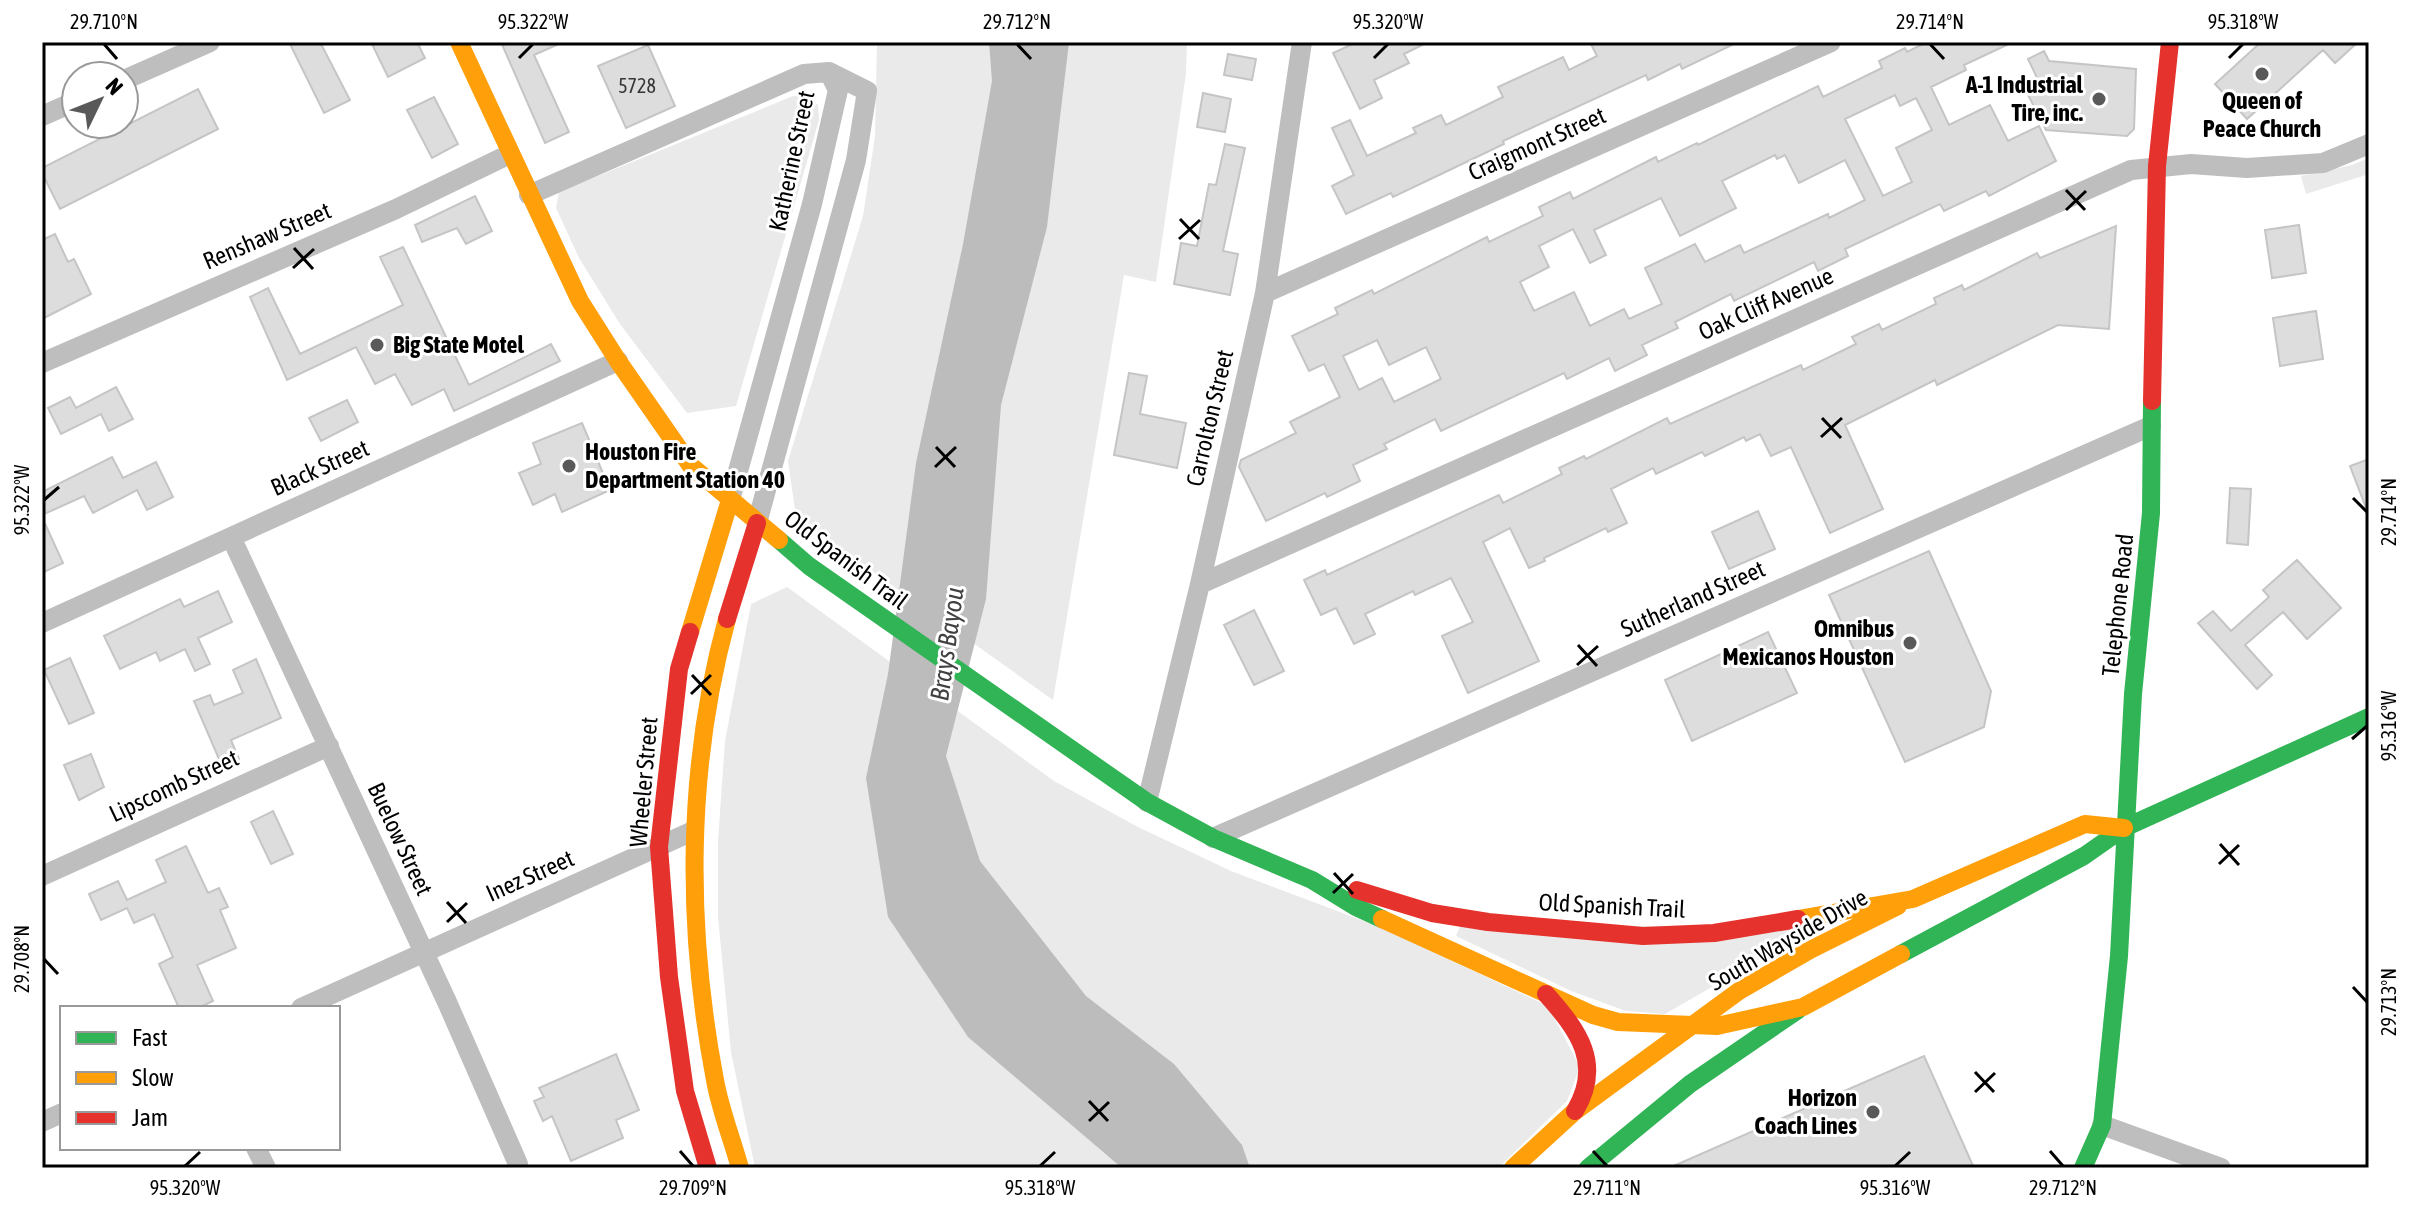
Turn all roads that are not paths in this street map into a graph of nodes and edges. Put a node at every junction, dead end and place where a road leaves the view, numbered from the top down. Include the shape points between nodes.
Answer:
1 (210, 42) edge
2 (459, 42) edge
3 (1302, 42) edge
4 (1831, 42) edge
5 (2170, 42) edge
6 (829, 72) junction
7 (140, 73) edge
8 (2369, 144) edge
9 (510, 154) junction
10 (2157, 166) junction
11 (529, 195) junction
12 (1265, 293) junction
13 (618, 361) junction
14 (42, 363) edge
15 (2151, 426) junction
16 (730, 500) junction
17 (757, 523) junction
18 (231, 537) junction
19 (1200, 584) junction
20 (42, 623) edge
21 (2369, 717) edge
22 (329, 746) junction
23 (1147, 802) junction
24 (2124, 828) junction
25 (693, 831) junction
26 (1213, 838) junction
27 (659, 847) junction
28 (42, 876) edge
29 (1312, 880) junction
30 (1913, 899) junction
31 (424, 953) junction
32 (1545, 994) junction
33 (305, 1006) edge
34 (1803, 1007) junction
35 (1693, 1025) junction
36 (715, 1082) junction
37 (685, 1091) junction
38 (1574, 1112) junction
39 (2102, 1125) junction
40 (257, 1150) edge
41 (518, 1164) dead end
42 (266, 1168) edge
43 (708, 1168) edge
44 (740, 1168) edge
45 (1513, 1168) edge
46 (1588, 1168) edge
47 (2083, 1168) edge
48 (2221, 1168) edge

1 - 7 street
2 - 9 main road, Old Spanish Trail
3 - 12 street, Carrolton Street
4 - 12 street, Craigmont Street
5 - 10 main road, Telephone Road
6 - 11 street via 804,74
6 - 16 street, Katherine Street via 838,90 812,204
6 - 17 street, Katherine Street via 867,91 852,175
8 - 10 street, Oak Cliff Avenue via 2323,163
9 - 11 main road, Old Spanish Trail
9 - 14 street, Renshaw Street
10 - 15 main road, Telephone Road
10 - 19 street, Oak Cliff Avenue via 2131,170
11 - 13 main road, Old Spanish Trail via 580,301
12 - 19 street, Carrolton Street
13 - 16 main road, Old Spanish Trail via 691,466
13 - 18 street, Black Street
15 - 24 main road, Telephone Road via 2151,513
15 - 26 street, Sutherland Street
16 - 17 main road, Old Spanish Trail
16 - 27 main road, Wheeler Street via 679,669
17 - 23 main road, Old Spanish Trail via 809,566
17 - 25 main road via 713,669
18 - 20 street, Black Street
18 - 22 street, Buelow Street
19 - 23 street, Carrolton Street
21 - 24 main road, South Wayside Drive
22 - 28 street, Lipscomb Street
22 - 31 street, Buelow Street
23 - 26 main road, Old Spanish Trail
24 - 30 main road, South Wayside Drive via 2085,824
24 - 34 main road, South Wayside Drive via 2084,856
24 - 39 main road, Telephone Road via 2119,956
25 - 27 street, Inez Street
25 - 36 main road via 697,961
26 - 29 main road, Old Spanish Trail
27 - 31 street, Inez Street
27 - 37 main road, Wheeler Street
29 - 30 main road, Old Spanish Trail via 1432,913 1643,936 1714,933
29 - 32 main road, Old Spanish Trail via 1356,907
30 - 35 main road, South Wayside Drive via 1810,950
31 - 33 street, Inez Street
31 - 41 street, Buelow Street
32 - 35 main road, Old Spanish Trail via 1618,1022
32 - 38 main road via 1583,1043 1589,1073
34 - 35 main road, Old Spanish Trail via 1717,1026
34 - 46 main road, South Wayside Drive via 1718,1062
35 - 38 main road, South Wayside Drive
36 - 37 main road
36 - 44 main road
37 - 43 main road, Wheeler Street
38 - 45 main road, South Wayside Drive
39 - 47 main road, Telephone Road
39 - 48 street
40 - 42 street

